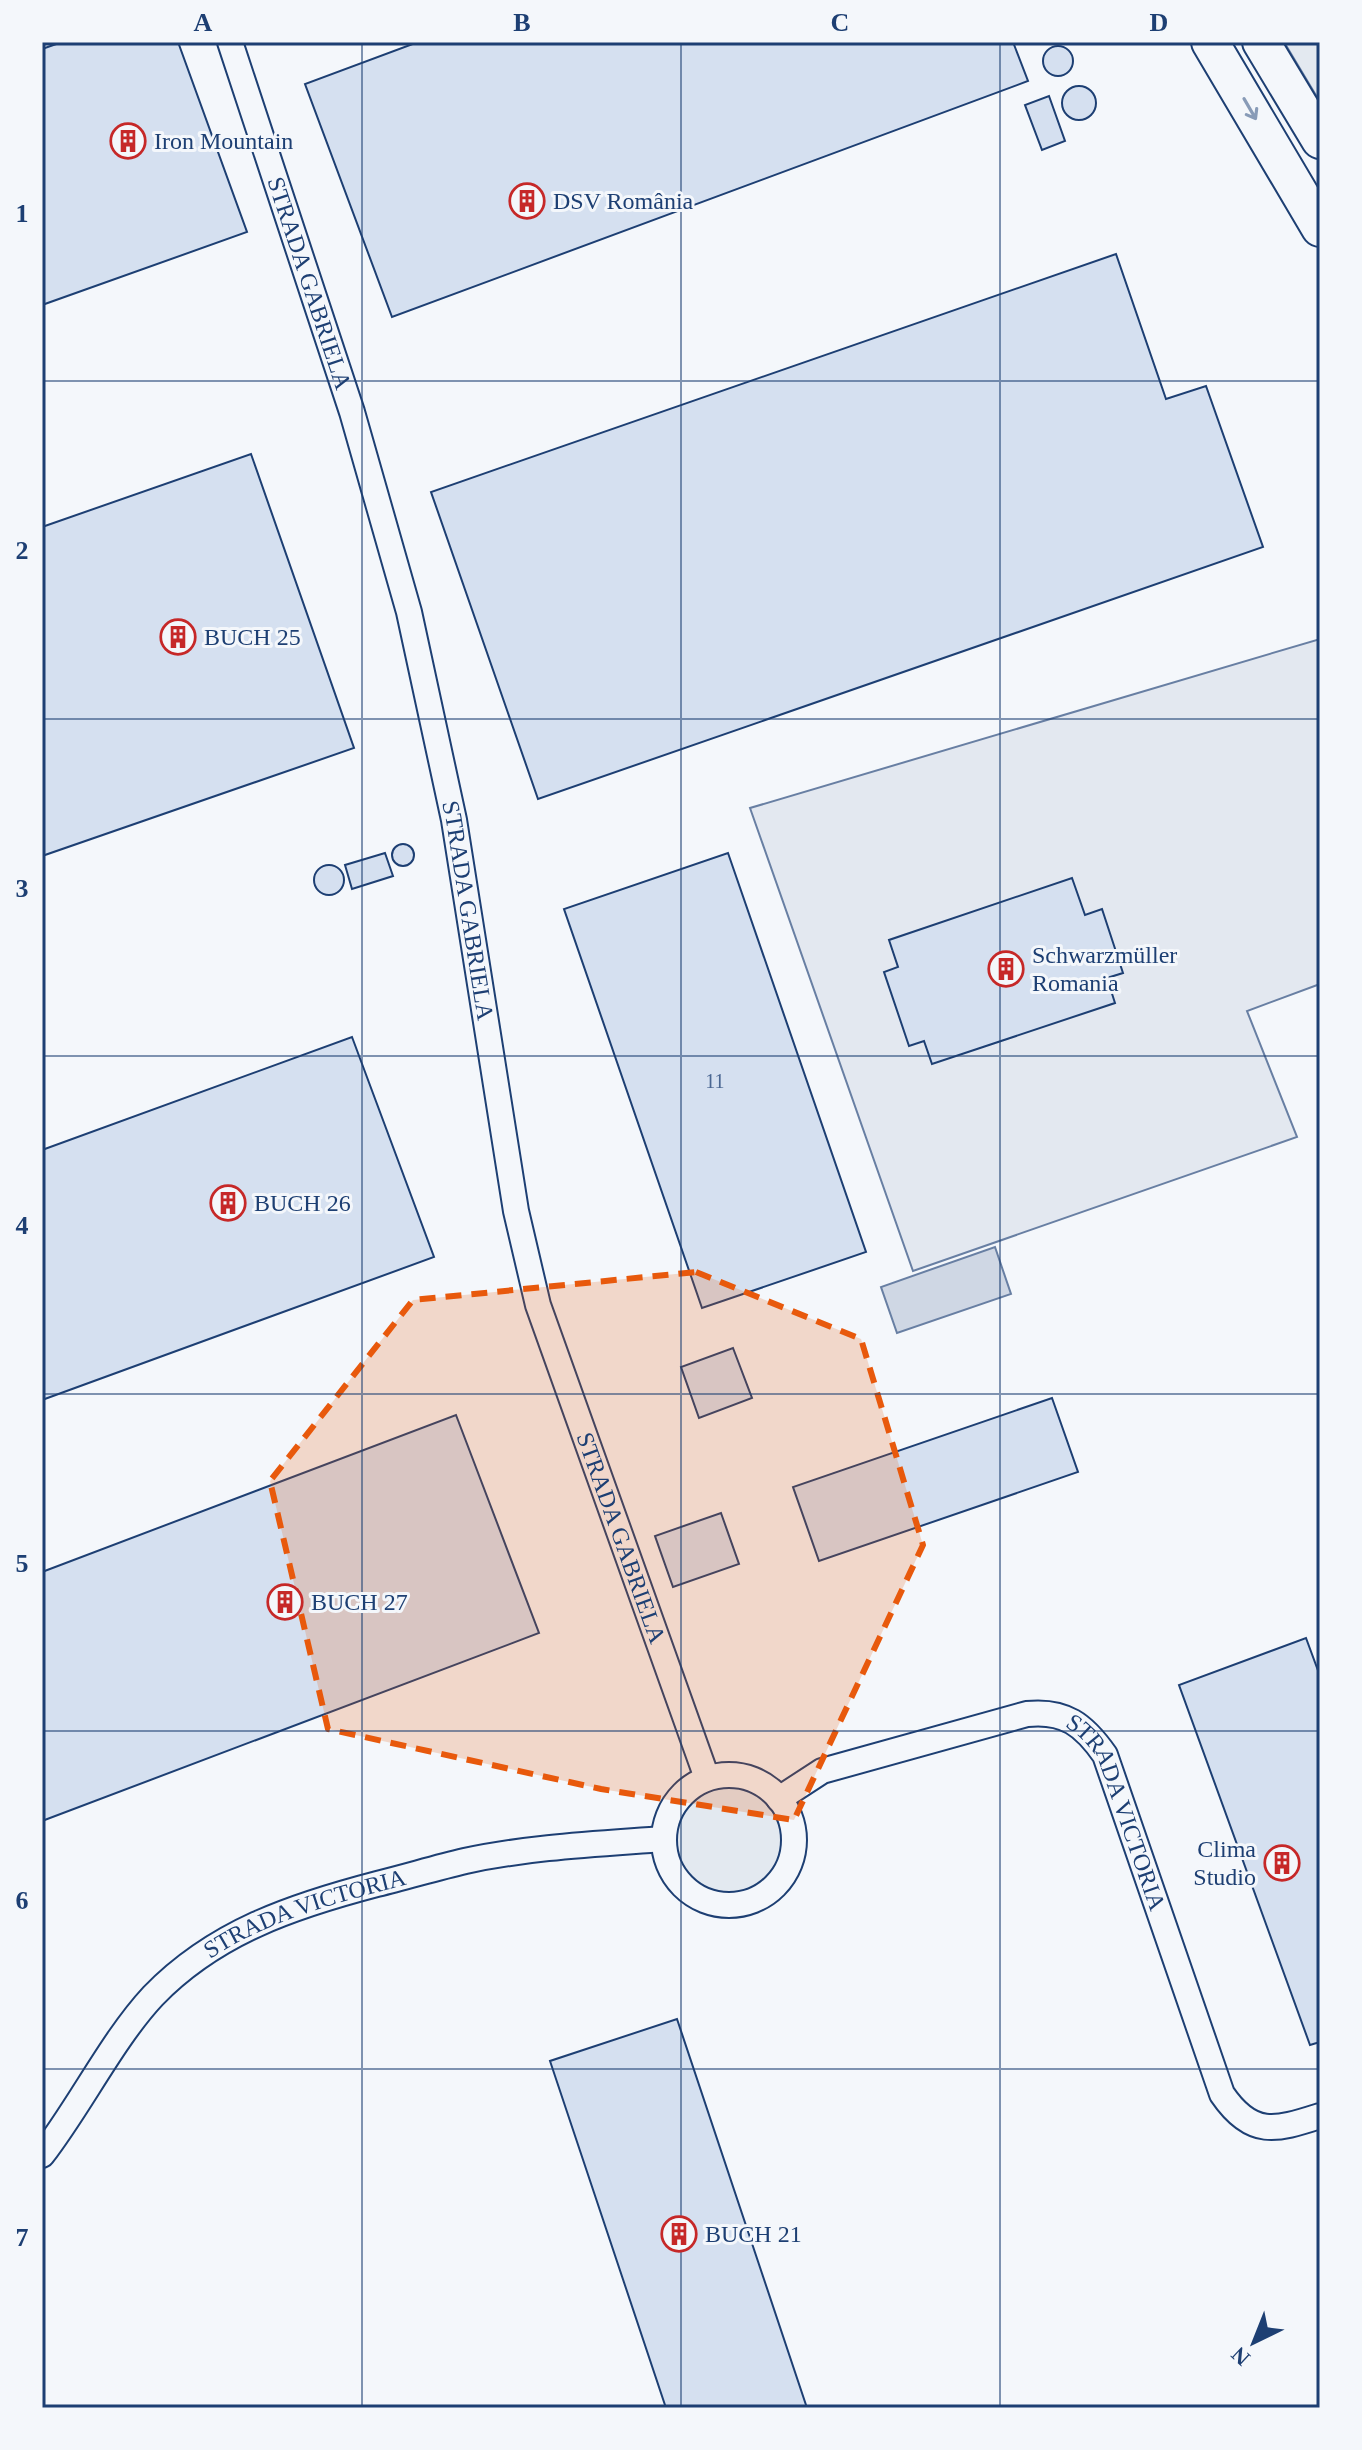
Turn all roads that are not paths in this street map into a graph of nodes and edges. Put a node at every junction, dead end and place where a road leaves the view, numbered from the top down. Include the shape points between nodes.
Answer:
1 (230, 42) edge
2 (1210, 42) edge
3 (1261, 42) edge
4 (1320, 140) edge
5 (1320, 228) edge
6 (707, 1778) junction
7 (779, 1799) junction
8 (663, 1839) junction
9 (1320, 2116) edge
10 (42, 2155) edge

1 - 6 street, STRADA GABRIELA via 352,412 409,612 454,820 516,1211 538,1305
2 -> 5 highway
3 - 4 highway
6 - 7 street via 753,1780
6 - 8 street via 676,1802
7 - 8 street via 788,1813 794,1847 781,1879 750,1902 719,1904 690,1893 666,1859
7 - 9 street, STRADA VICTORIA via 822,1771 1027,1714 1043,1713 1083,1728 1105,1755 1222,2094 1255,2126 1283,2128
8 - 10 street, STRADA VICTORIA via 465,1861 254,1924 213,1946 151,1999

